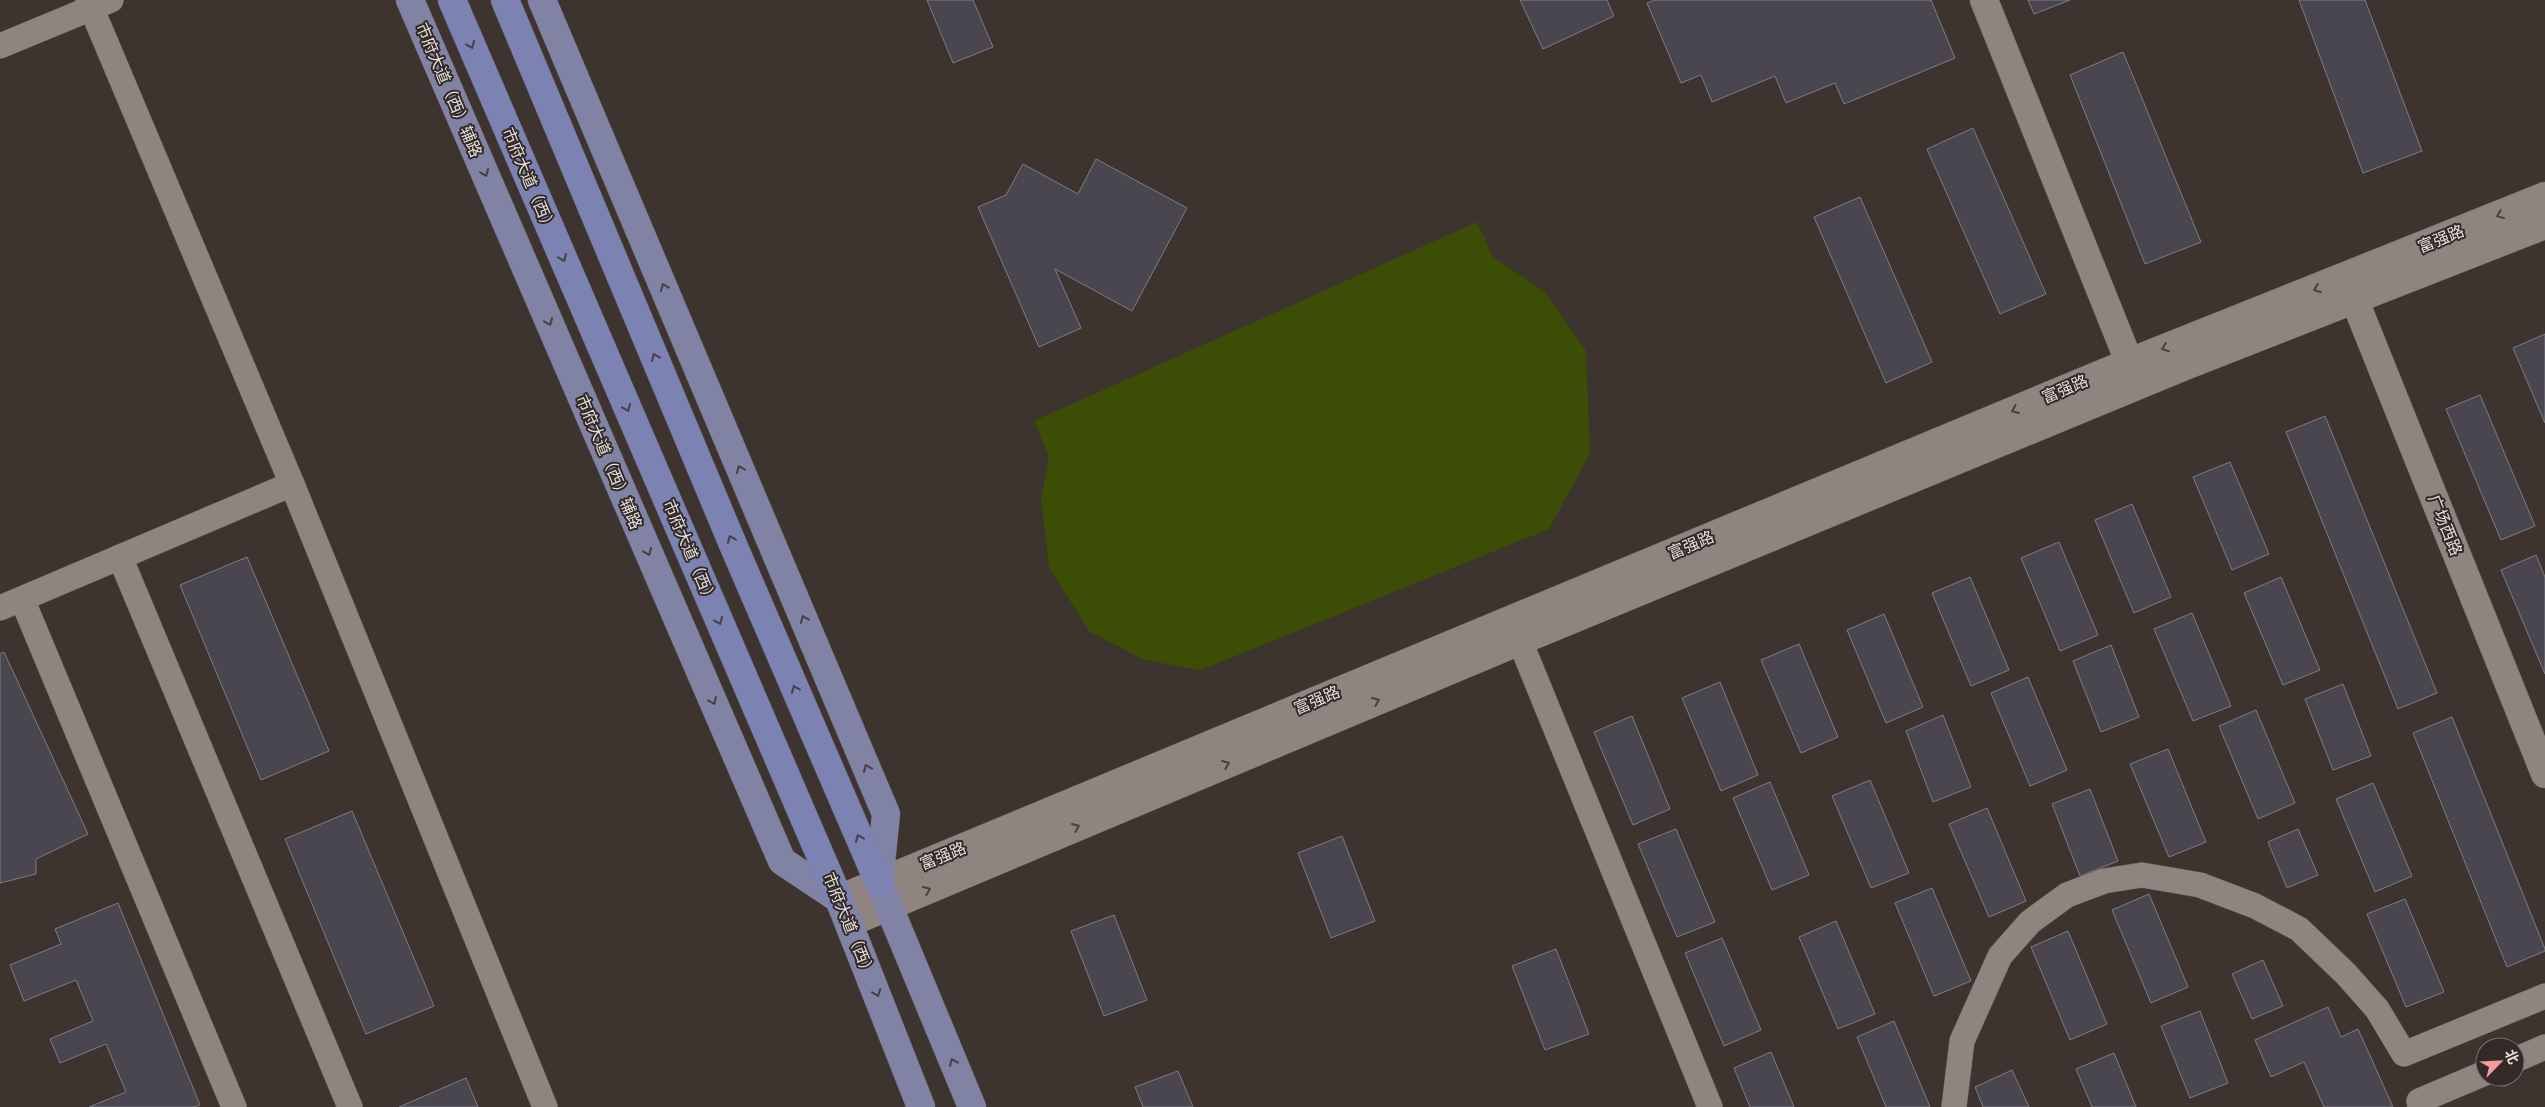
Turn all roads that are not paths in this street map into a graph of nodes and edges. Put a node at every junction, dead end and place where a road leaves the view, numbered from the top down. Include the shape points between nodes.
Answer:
1 (410, 0) edge
2 (452, 0) edge
3 (505, 0) edge
4 (542, 0) edge
5 (1984, 0) edge
6 (97, 3) edge
7 (0, 46) edge
8 (2545, 196) edge
9 (2545, 225) edge
10 (2350, 288) junction
11 (2134, 374) junction
12 (292, 484) junction
13 (120, 557) junction
14 (11, 604) edge
15 (1520, 640) junction
16 (2538, 739) edge
17 (2545, 774) edge
18 (884, 894) junction
19 (844, 911) junction
20 (2545, 996) edge
21 (2545, 1047) edge
22 (2525, 1056) edge
23 (2475, 1077) edge
24 (234, 1107) edge
25 (350, 1107) edge
26 (545, 1107) edge
27 (921, 1107) edge
28 (972, 1107) edge
29 (1710, 1107) edge
30 (1954, 1107) edge
31 (2420, 1107) edge

1 -> 19 main road, 市府大道（西）辅路 via 782,861
2 -> 19 highway, 市府大道（西）
18 -> 3 highway via 730,538
18 -> 4 main road via 886,814
5 - 11 main road
6 - 7 street
6 - 12 street
8 -> 10 main road, 富强路
9 - 10 main road, 富强路
10 - 11 main road, 富强路
10 - 16 main road, 广场西路
11 - 15 main road, 富强路
11 -> 18 main road, 富强路
12 - 13 street
12 - 26 street
13 - 14 street
13 - 25 street
14 - 24 street
18 -> 15 main road, 富强路
15 - 29 street
16 - 17 main road, 广场西路
18 - 19 main road, 富强路
28 -> 18 main road
19 -> 27 main road, 市府大道（西）
20 - 30 street via 2404,1054 2377,1009 2299,929 2255,906 2200,884 2142,875 2104,881 2067,895 2030,922 2000,956 1962,1042
21 - 22 street
23 - 31 street via 2419,1101

